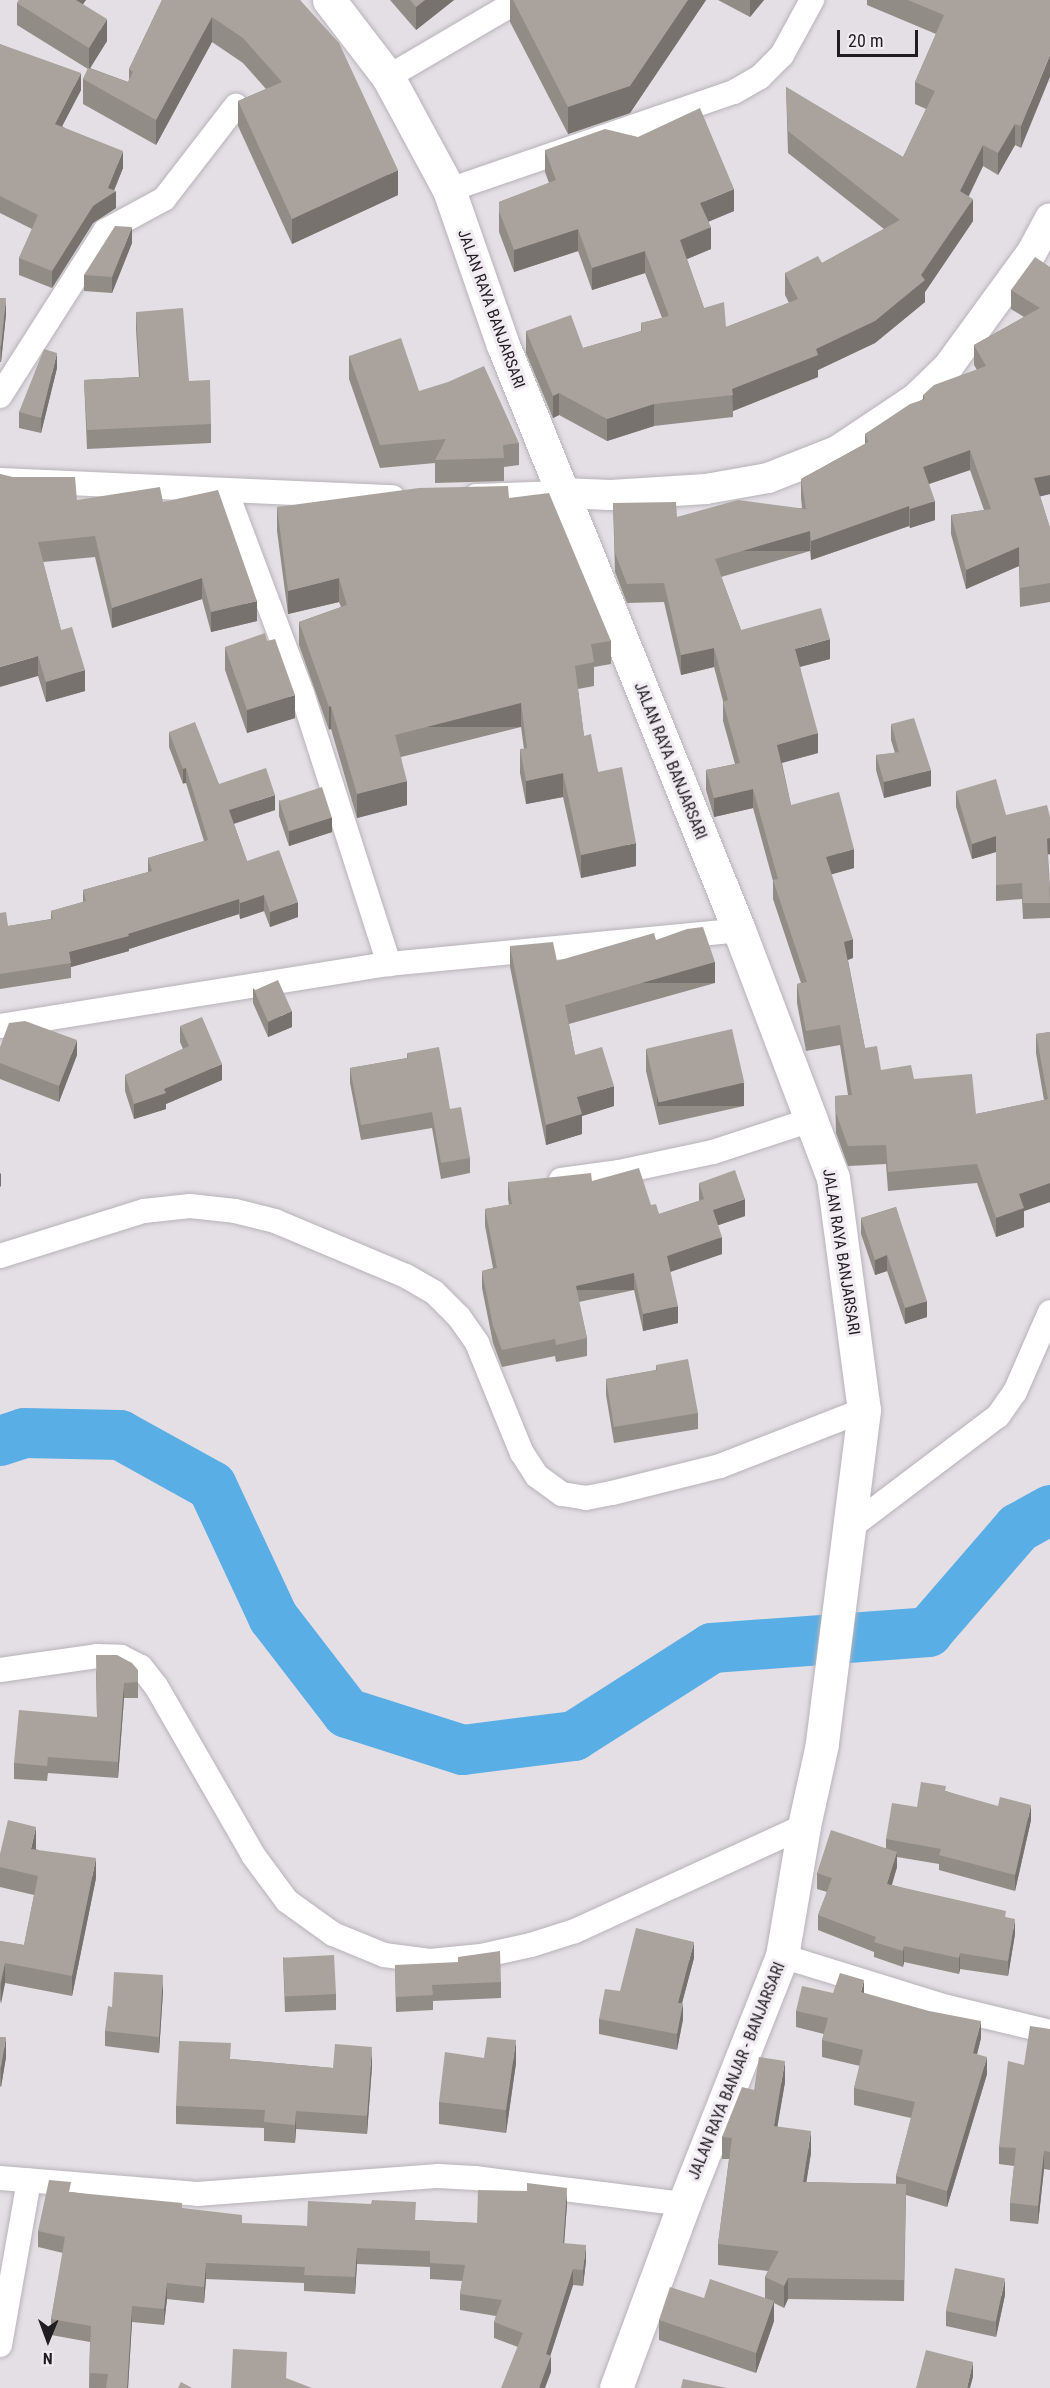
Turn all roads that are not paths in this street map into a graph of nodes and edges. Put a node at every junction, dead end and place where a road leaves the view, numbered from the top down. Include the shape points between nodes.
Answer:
1 (329, 0) edge
2 (519, 0) edge
3 (812, 0) edge
4 (388, 76) junction
5 (236, 106) dead end
6 (449, 190) junction
7 (1050, 218) edge
8 (0, 396) edge
9 (0, 480) edge
10 (226, 491) junction
11 (561, 493) junction
12 (449, 496) edge
13 (415, 497) edge
14 (739, 930) junction
15 (389, 964) junction
16 (0, 1026) edge
17 (811, 1120) junction
18 (542, 1182) edge
19 (0, 1256) edge
20 (1050, 1312) edge
21 (864, 1410) junction
22 (851, 1527) junction
23 (0, 1670) edge
24 (822, 1744) joint
25 (804, 1826) junction
26 (782, 1956) junction
27 (1050, 2032) edge
28 (0, 2178) edge
29 (29, 2181) junction
30 (684, 2204) junction
31 (0, 2345) edge
32 (616, 2388) edge

1 - 4 highway, JALAN RAYA BANJARSARI
2 - 4 street
3 - 6 street via 782,54 760,77 734,92
4 - 6 highway, JALAN RAYA BANJARSARI
5 - 8 street via 164,199 105,231
6 - 11 highway, JALAN RAYA BANJARSARI via 503,345
7 - 11 street via 1032,252 948,367 915,399 837,451 768,478 706,489 611,495
9 - 10 street
10 - 13 street
10 - 15 street via 302,693
11 - 12 street
11 - 14 highway, JALAN RAYA BANJARSARI
14 - 15 street
14 - 17 highway, JALAN RAYA BANJARSARI
15 - 16 street
17 - 18 street via 713,1152 619,1172
17 - 21 highway, JALAN RAYA BANJARSARI via 833,1178
19 - 21 street via 144,1211 190,1206 274,1221 406,1276 434,1292 459,1317 477,1343 522,1453 537,1476 562,1494 586,1498 720,1466
20 - 22 street via 1015,1392 998,1416
21 - 22 highway, JALAN RAYA BANJARSARI
22 - 24 highway, JALAN RAYA BANJARSARI
23 - 25 street via 97,1656 122,1657 141,1667 156,1686 253,1855 286,1901 333,1935 384,1955 430,1960 481,1956 531,1945 575,1931
24 - 25 highway, JALAN RAYA BANJAR - BANJARSARI
25 - 26 highway, JALAN RAYA BANJAR - BANJARSARI
26 - 27 street via 947,2007
26 - 30 highway, JALAN RAYA BANJAR - BANJARSARI
28 - 29 street
29 - 30 street via 197,2194 438,2176
29 - 31 street
30 - 32 highway, JALAN RAYA BANJAR - BANJARSARI

